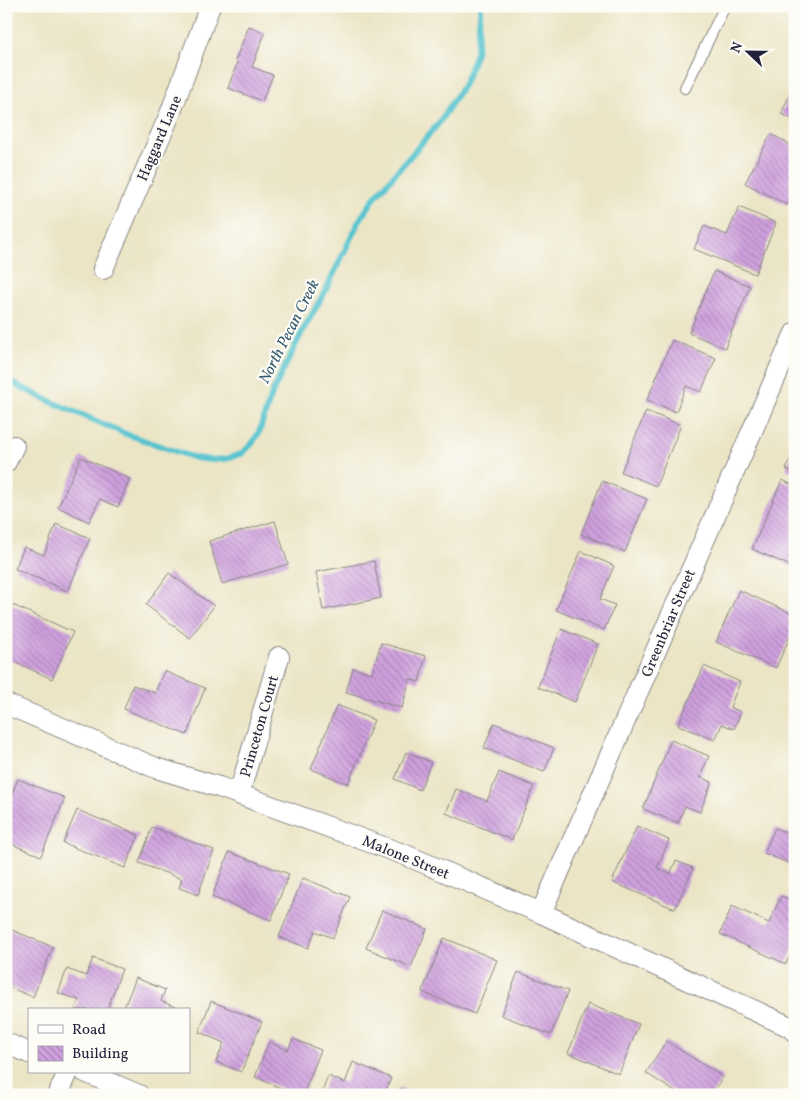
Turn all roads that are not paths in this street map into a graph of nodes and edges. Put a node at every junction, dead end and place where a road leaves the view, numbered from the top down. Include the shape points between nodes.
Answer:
1 (210, 6) edge
2 (725, 6) edge
3 (685, 88) dead end
4 (103, 268) dead end
5 (795, 333) edge
6 (279, 657) dead end
7 (6, 704) edge
8 (239, 794) junction
9 (540, 913) junction
10 (793, 1028) edge
11 (6, 1043) edge
12 (28, 1052) edge
13 (67, 1074) edge
14 (90, 1074) edge
15 (58, 1095) edge
16 (140, 1095) edge

1 - 4 street, Haggard Lane via 170,114
2 - 3 lane
5 - 9 street, Greenbriar Street
6 - 8 street, Princeton Court
7 - 8 street, Malone Street via 156,768
8 - 9 street, Malone Street via 408,856
9 - 10 street, Malone Street
11 - 12 street
13 - 15 street
14 - 16 street

